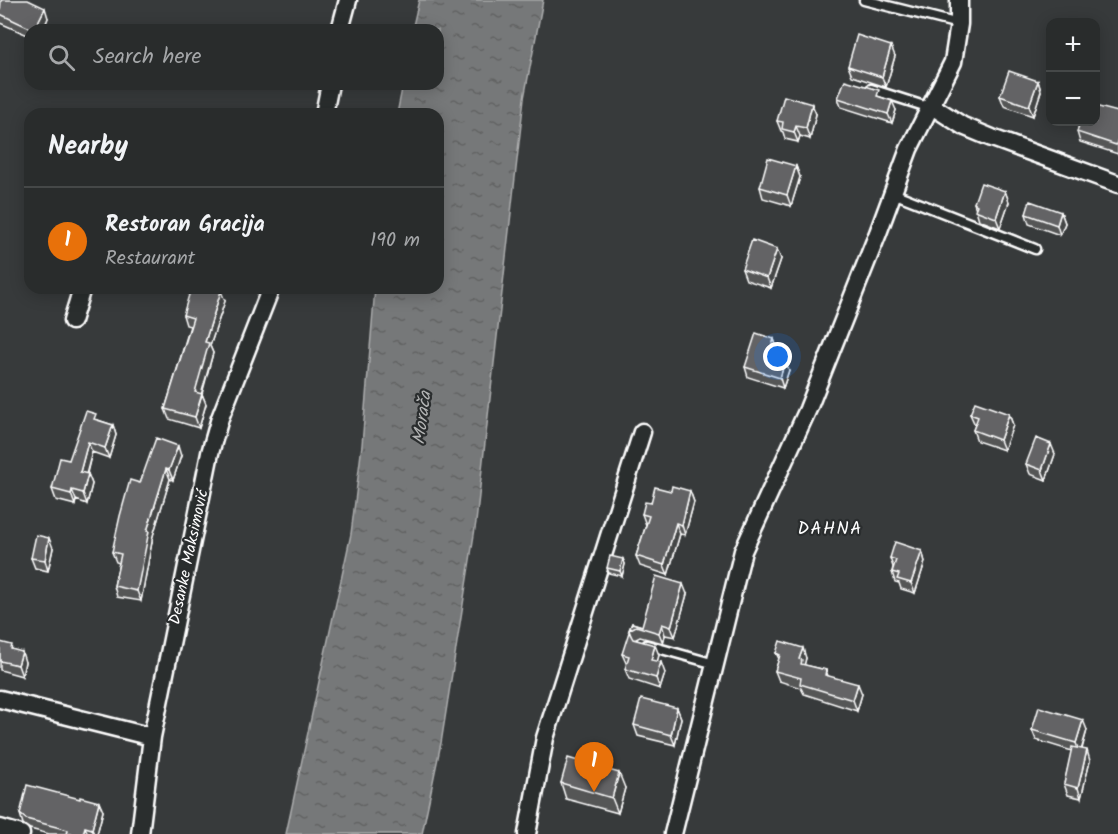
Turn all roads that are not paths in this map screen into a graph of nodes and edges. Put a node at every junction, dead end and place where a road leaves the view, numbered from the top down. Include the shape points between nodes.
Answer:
1 (348, 0) edge
2 (864, 0) edge
3 (959, 0) edge
4 (342, 24) edge
5 (959, 24) junction
6 (867, 88) edge
7 (328, 90) edge
8 (932, 106) junction
9 (323, 108) edge
10 (1118, 184) edge
11 (893, 193) junction
12 (1035, 249) dead end
13 (80, 294) edge
14 (269, 294) edge
15 (72, 321) dead end
16 (642, 432) dead end
17 (639, 643) edge
18 (716, 664) junction
19 (0, 699) edge
20 (152, 737) junction
21 (0, 828) edge
22 (21, 834) edge
23 (140, 834) edge
24 (527, 834) edge
25 (673, 834) edge

1 - 4 street
2 - 5 lane
3 - 5 street
5 - 8 street via 952,62
6 - 8 lane
7 - 9 street
8 - 10 street via 963,126
8 - 11 street via 909,148
11 - 12 lane
11 - 18 street via 808,409 743,551
13 - 15 street
14 - 20 street, Desanke Maksimović via 210,453
16 - 24 street via 545,738
17 - 18 lane
18 - 25 street
19 - 20 street
20 - 23 street, Desanke Maksimović
21 - 22 street

